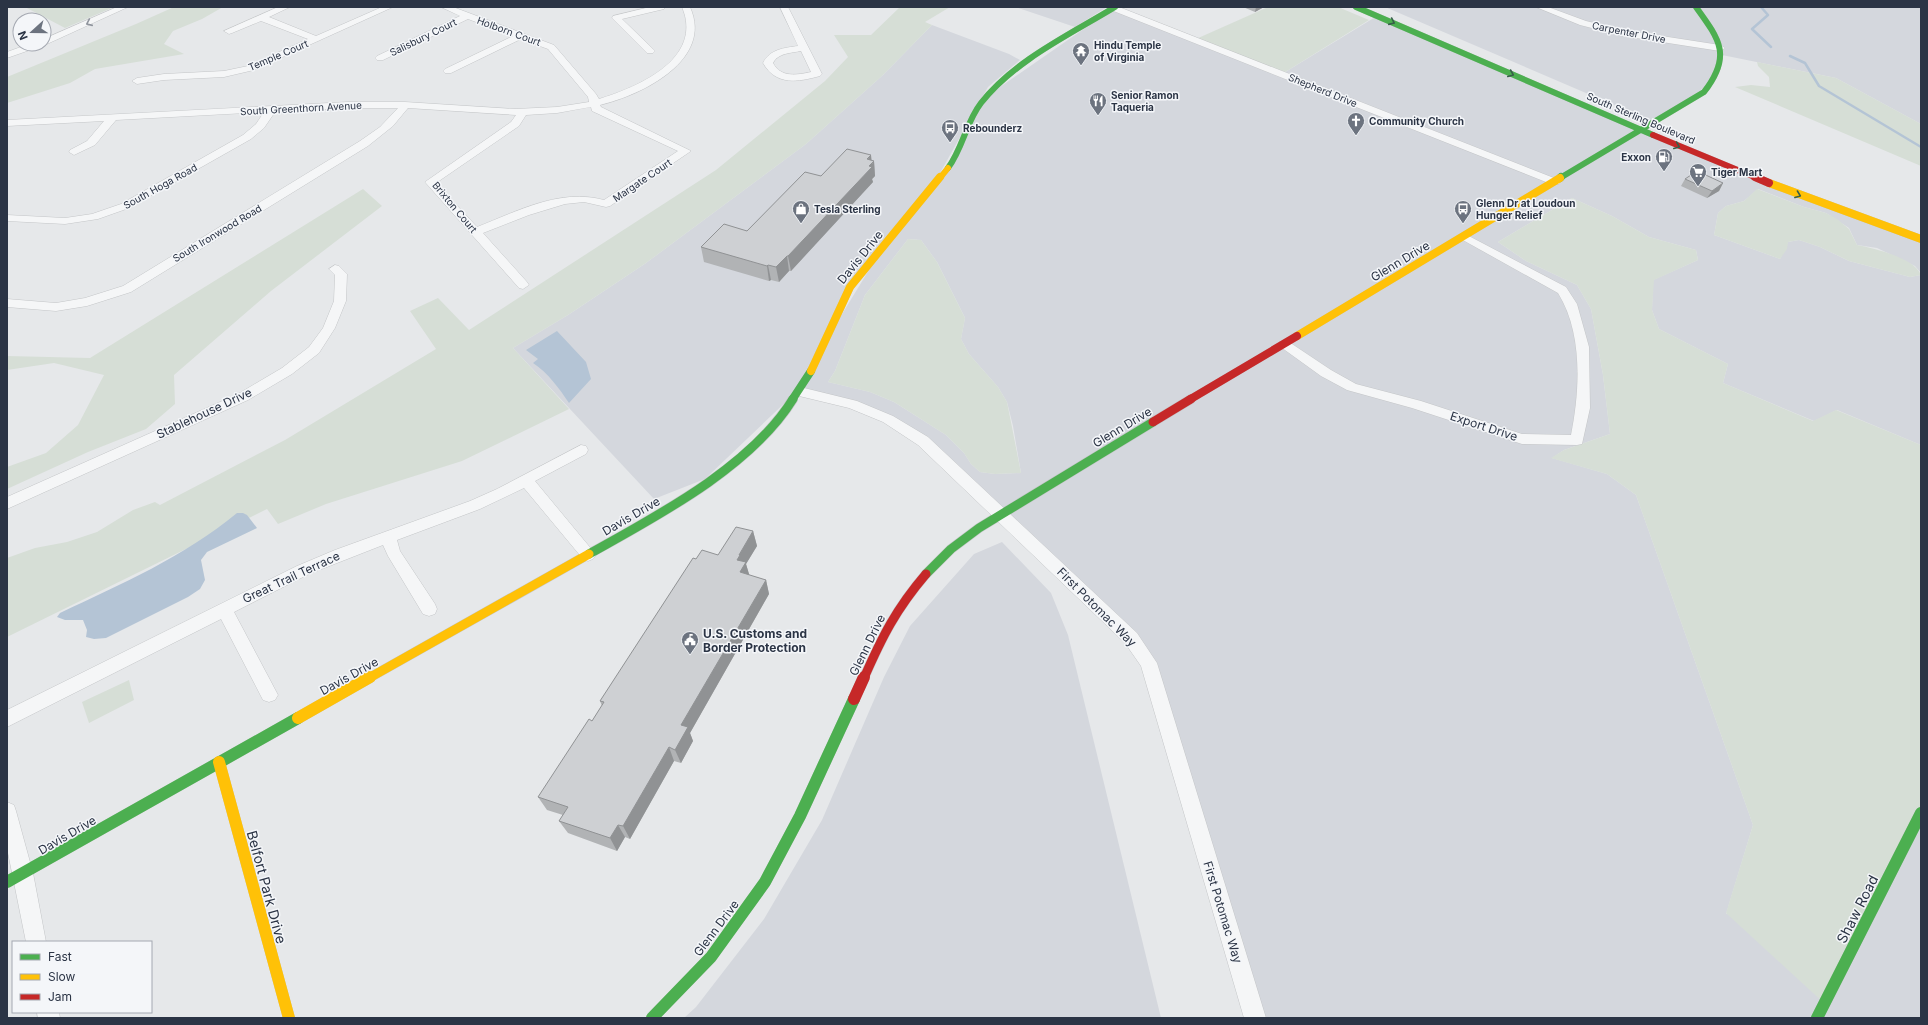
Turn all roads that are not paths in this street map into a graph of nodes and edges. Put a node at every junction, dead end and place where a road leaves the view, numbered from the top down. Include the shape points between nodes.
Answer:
1 (124, 7) edge
2 (286, 7) edge
3 (386, 7) edge
4 (445, 7) edge
5 (661, 7) edge
6 (686, 7) edge
7 (784, 7) edge
8 (1114, 7) edge
9 (1356, 7) edge
10 (1540, 7) edge
11 (1696, 7) edge
12 (466, 16) junction
13 (262, 18) junction
14 (229, 31) dead end
15 (521, 35) junction
16 (52, 38) edge
17 (316, 39) junction
18 (804, 48) junction
19 (1720, 48) junction
20 (650, 51) dead end
21 (380, 58) dead end
22 (448, 71) dead end
23 (136, 81) dead end
24 (594, 103) junction
25 (405, 105) junction
26 (270, 110) junction
27 (524, 111) junction
28 (113, 117) junction
29 (1642, 117) dead end
30 (7, 123) edge
31 (1659, 124) junction
32 (1641, 131) junction
33 (74, 152) dead end
34 (1555, 182) junction
35 (7, 218) edge
36 (475, 232) junction
37 (1465, 237) junction
38 (1921, 239) edge
39 (335, 269) dead end
40 (523, 285) dead end
41 (7, 303) edge
42 (1284, 344) junction
43 (800, 392) junction
44 (581, 450) dead end
45 (526, 480) junction
46 (7, 504) edge
47 (1001, 513) junction
48 (388, 536) junction
49 (588, 555) junction
50 (224, 609) junction
51 (429, 609) dead end
52 (269, 695) dead end
53 (7, 719) edge
54 (219, 762) junction
55 (7, 811) edge
56 (1921, 813) edge
57 (15, 878) edge
58 (36, 941) edge
59 (289, 1018) edge
60 (652, 1018) edge
61 (1255, 1018) edge
62 (1817, 1018) edge

1 -> 16 street
2 - 13 street
3 - 17 street, Temple Court
4 - 12 street, Holborn Court
5 - 20 street via 616,18
6 - 24 street, South Greenthorn Avenue via 691,17 692,32 689,42 674,63 639,87
7 - 18 street
8 - 34 street, Shepherd Drive
8 - 43 main road, Davis Drive via 1021,66 1006,77 980,104 951,164 850,287 842,300 818,359
9 -> 32 main road, South Sterling Boulevard
10 - 19 street, Carpenter Drive via 1583,23 1623,33
11 - 19 main road, Glenn Drive via 1714,32
12 - 15 street, Holborn Court
12 - 21 street, Salisbury Court
13 - 14 street
13 - 17 street
15 - 22 street
15 - 24 street, Holborn Court via 551,47 592,96
17 - 23 street, Temple Court via 251,68 235,72
18 - 18 street via 783,51 771,57 768,63 772,71 788,77 817,74
19 - 31 main road, Glenn Drive via 1722,64 1711,86
24 - 27 street, South Greenthorn Avenue via 564,109
24 - 36 street, Margate Court via 596,109 686,151 606,204 574,198 554,202
25 - 26 street, South Greenthorn Avenue via 348,105
25 - 27 street, South Greenthorn Avenue
25 - 41 street, South Ironwood Road via 383,131 126,289 87,302 56,307
26 - 28 street, South Greenthorn Avenue
26 - 35 street, South Hoga Road via 260,126 247,137 125,206 94,217 64,221
27 - 36 street, Brixton Court via 515,124 430,182
28 - 30 street, South Greenthorn Avenue
28 - 33 street via 91,143
29 - 31 main road, South Sterling Boulevard
31 - 32 main road, Glenn Drive
32 - 34 main road, Glenn Drive
32 -> 38 main road, South Sterling Boulevard via 1779,188
34 - 37 main road, Glenn Drive
36 - 40 street, Brixton Court
37 - 42 main road, Glenn Drive
37 - 42 street, Export Drive via 1562,290 1571,304 1583,347 1583,408 1577,440 1522,438 1416,404 1352,387 1326,373
39 - 46 street, Stablehouse Drive via 341,274 340,301 329,328 314,350 287,371 243,397
42 - 47 main road, Glenn Drive
43 - 47 street, First Potomac Way via 852,404 888,419 923,441
43 - 49 main road, Davis Drive via 790,408 763,438 731,466 675,506
44 - 45 street, Great Trail Terrace
45 - 48 street, Great Trail Terrace via 475,505
45 - 49 street
47 - 60 main road, Glenn Drive via 966,537 935,563 907,596 886,629 800,816 765,882 711,957
47 - 61 street, First Potomac Way via 1131,638 1149,663
48 - 50 street, Great Trail Terrace via 303,570
48 - 51 street via 393,552
49 - 54 main road, Davis Drive
50 - 52 street
50 - 53 street, Great Trail Terrace
54 - 57 main road, Davis Drive
54 - 59 main road, Belfort Park Drive
55 - 57 street
56 - 62 main road, Shaw Road
57 - 58 street

